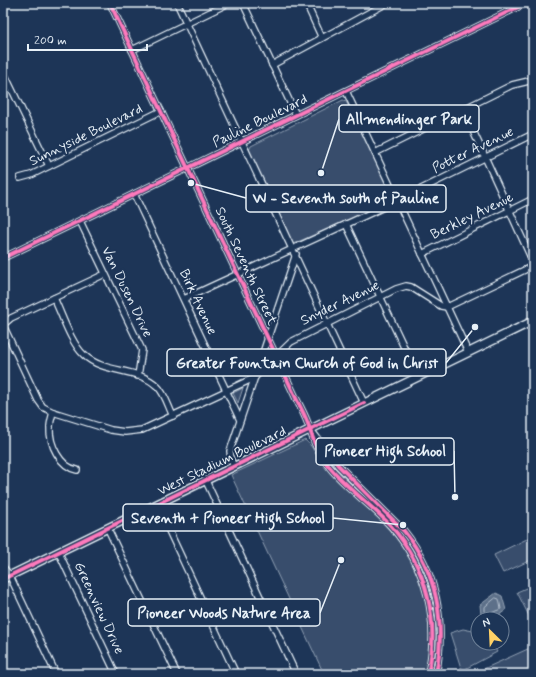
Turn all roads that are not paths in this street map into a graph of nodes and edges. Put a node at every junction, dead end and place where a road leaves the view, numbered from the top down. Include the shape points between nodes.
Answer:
1 (110, 3) edge
2 (177, 3) edge
3 (229, 3) edge
4 (243, 3) edge
5 (306, 3) edge
6 (386, 3) edge
7 (526, 3) edge
8 (187, 23) junction
9 (322, 38) junction
10 (132, 50) junction
11 (272, 65) junction
12 (3, 71) edge
13 (533, 80) edge
14 (346, 91) junction
15 (463, 109) junction
16 (161, 111) junction
17 (296, 115) junction
18 (533, 134) edge
19 (242, 142) junction
20 (375, 153) junction
21 (485, 158) junction
22 (49, 166) junction
23 (188, 168) junction
24 (20, 178) dead end
25 (134, 194) junction
26 (533, 199) edge
27 (397, 200) junction
28 (509, 211) junction
29 (80, 221) junction
30 (346, 224) junction
31 (293, 248) junction
32 (296, 254) junction
33 (422, 254) junction
34 (3, 258) edge
35 (533, 262) edge
36 (533, 266) edge
37 (105, 274) junction
38 (237, 274) junction
39 (380, 297) junction
40 (54, 298) junction
41 (184, 299) junction
42 (448, 307) junction
43 (533, 320) edge
44 (327, 322) junction
45 (3, 325) edge
46 (267, 337) junction
47 (468, 352) junction
48 (276, 355) junction
49 (138, 376) junction
50 (418, 377) junction
51 (254, 378) junction
52 (226, 391) junction
53 (364, 403) junction
54 (53, 412) junction
55 (173, 416) junction
56 (240, 420) junction
57 (310, 429) junction
58 (234, 467) junction
59 (77, 470) dead end
60 (206, 481) junction
61 (157, 505) junction
62 (108, 529) junction
63 (59, 553) junction
64 (3, 566) edge
65 (7, 578) edge
66 (56, 674) edge
67 (116, 674) edge
68 (177, 674) edge
69 (236, 674) edge
70 (296, 674) edge
71 (428, 674) edge
72 (436, 674) edge

1 - 10 street, South Seventh Street
2 - 8 street
3 - 8 street
4 - 11 street
5 - 9 street
6 - 9 street
7 - 14 street, Pauline Boulevard
8 - 10 street
8 - 19 street
9 - 11 street
10 - 16 street, South Seventh Street
11 - 17 street
12 - 22 street
13 - 15 street via 512,85
14 - 17 street, Pauline Boulevard
14 - 20 street
15 - 20 street
15 - 21 street
16 - 22 street, Sunnyside Boulevard
16 - 23 street, South Seventh Street
17 - 19 street, Pauline Boulevard
18 - 21 street, Potter Avenue
19 - 23 street, Pauline Boulevard
19 - 31 street
20 - 27 street
21 - 27 street, Potter Avenue
21 - 28 street
22 - 24 street, Sunnyside Boulevard
23 - 25 street, Pauline Boulevard
23 - 38 street, South Seventh Street
25 - 29 street, Pauline Boulevard
25 - 41 street, Birk Avenue
26 - 28 street, Berkley Avenue
27 - 30 street, Potter Avenue
27 - 33 street
28 - 33 street, Berkley Avenue
28 - 35 street
29 - 34 street, Pauline Boulevard
29 - 37 street, Van Dusen Drive
30 - 31 street, Potter Avenue
30 - 39 street
31 - 32 street
31 - 38 street, Potter Avenue
32 - 44 street
32 - 46 street
33 - 42 street
36 - 42 street
37 - 40 street
37 - 49 street, Van Dusen Drive via 142,350
38 - 41 street, Potter Avenue
38 - 46 street, South Seventh Street
39 - 42 street, Snyder Avenue via 406,286
39 - 44 street, Snyder Avenue
39 - 50 street
40 - 45 street via 11,318
40 - 49 street via 76,346 84,356 102,366
41 - 52 street, Birk Avenue
42 - 47 street
43 - 47 main road, West Stadium Boulevard
44 - 48 street, Snyder Avenue via 291,342
44 - 53 street
45 - 54 street via 38,400
46 - 48 street, South Seventh Street
46 - 51 street
47 - 50 main road, West Stadium Boulevard
48 - 51 street, Snyder Avenue
48 - 57 street, South Seventh Street
49 - 55 street via 157,386
50 - 53 main road, West Stadium Boulevard
51 - 52 street, Snyder Avenue
51 - 56 street
52 - 55 street, Snyder Avenue
52 - 56 street, Birk Avenue
53 - 57 main road, West Stadium Boulevard
54 - 55 street, Snyder Avenue via 125,432 142,430
54 - 59 street via 50,427 55,451 68,466
56 - 58 street via 230,451
57 - 58 main road, West Stadium Boulevard
57 - 71 street, South Seventh Street via 313,442 324,460 390,526 419,569 432,614 432,647
57 - 72 street, South Seventh Street via 338,465 404,531 424,564 435,590 440,613 440,645
58 - 60 main road, West Stadium Boulevard
60 - 61 main road, West Stadium Boulevard
60 - 70 street
61 - 62 main road, West Stadium Boulevard
61 - 69 street
62 - 63 main road, West Stadium Boulevard
62 - 68 street
63 - 65 main road, West Stadium Boulevard
63 - 67 street, Greenview Drive
64 - 65 street
65 - 66 street

